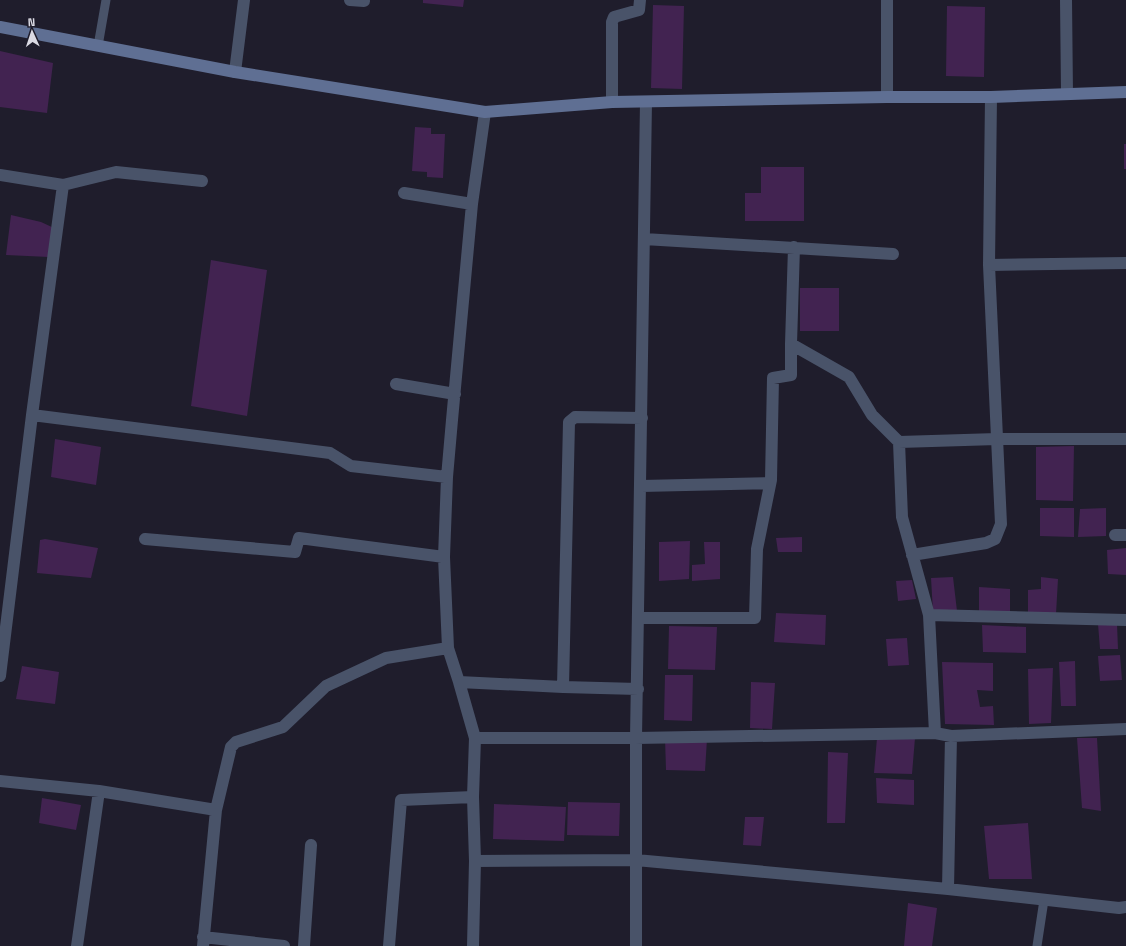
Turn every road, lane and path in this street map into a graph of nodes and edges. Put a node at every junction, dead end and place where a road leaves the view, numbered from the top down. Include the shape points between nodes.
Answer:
1 (106, 0) edge
2 (244, 0) edge
3 (350, 0) edge
4 (640, 0) edge
5 (888, 0) edge
6 (1066, 0) edge
7 (364, 1) edge
8 (0, 27) edge
9 (98, 46) junction
10 (235, 72) junction
11 (1126, 92) edge
12 (1067, 93) junction
13 (887, 97) junction
14 (991, 98) junction
15 (612, 102) junction
16 (646, 102) junction
17 (485, 112) junction
18 (0, 175) edge
19 (202, 180) dead end
20 (63, 185) junction
21 (404, 193) dead end
22 (472, 204) junction
23 (644, 239) junction
24 (794, 247) junction
25 (893, 254) dead end
26 (1126, 263) edge
27 (989, 265) junction
28 (791, 344) junction
29 (396, 384) dead end
30 (455, 394) junction
31 (32, 415) junction
32 (642, 418) junction
33 (997, 439) junction
34 (1126, 439) edge
35 (899, 442) junction
36 (447, 477) junction
37 (770, 483) junction
38 (641, 486) junction
39 (145, 539) dead end
40 (912, 555) junction
41 (444, 557) junction
42 (929, 615) junction
43 (639, 618) junction
44 (1126, 620) edge
45 (448, 648) junction
46 (0, 676) edge
47 (459, 682) junction
48 (563, 687) junction
49 (638, 689) junction
50 (1126, 729) edge
51 (935, 733) junction
52 (951, 736) junction
53 (475, 738) junction
54 (636, 738) junction
55 (0, 781) edge
56 (99, 791) junction
57 (473, 796) junction
58 (216, 810) junction
59 (311, 845) dead end
60 (636, 860) junction
61 (474, 861) junction
62 (948, 890) junction
63 (1044, 900) junction
64 (1126, 907) edge
65 (203, 942) edge
66 (77, 946) edge
67 (284, 946) edge
68 (304, 946) edge
69 (389, 946) edge
70 (473, 946) edge
71 (636, 946) edge
72 (1037, 946) edge

1 - 9 lane
2 - 10 street
3 - 7 street
4 - 15 street via 639,10 614,17 612,22
5 - 13 street
6 - 12 street
8 - 9 main road
9 - 10 main road
10 - 17 main road
11 - 12 main road
12 - 14 main road
13 - 14 main road
13 - 16 main road
14 - 27 street
15 - 16 main road
15 - 17 main road
16 - 23 street
17 - 22 street
18 - 20 street
19 - 20 street via 116,172
20 - 31 street
21 - 22 street
22 - 30 street
23 - 24 street
23 - 32 street
24 - 25 street
24 - 28 street
26 - 27 street
27 - 33 street
28 - 35 street via 849,377 872,415
28 - 37 street via 790,375 773,378
29 - 30 street
30 - 36 street
31 - 36 street via 330,453 351,466
31 - 46 street
32 - 38 street
32 - 48 street via 574,417 569,422
33 - 34 street
33 - 35 street
33 - 40 street via 1001,524 996,540
35 - 40 street via 902,517
36 - 41 street
37 - 38 street
37 - 43 street via 757,549 755,618
38 - 43 street
39 - 41 street via 295,552 299,538
40 - 42 street
41 - 45 street
42 - 44 street
42 - 51 street
43 - 49 street
45 - 47 street
45 - 58 street via 386,658 326,686 283,727 236,742 231,747
47 - 48 street
47 - 53 street
48 - 49 street
49 - 54 street
50 - 52 street
51 - 52 street
51 - 54 street
52 - 62 street
53 - 54 street
53 - 57 street
54 - 60 street
55 - 56 street
56 - 58 street
56 - 66 street
57 - 61 street
57 - 69 street via 401,800
58 - 65 street
59 - 68 street
60 - 61 street
60 - 62 street
60 - 71 street
61 - 70 street
62 - 63 street
63 - 64 street
63 - 72 lane
65 - 67 street

